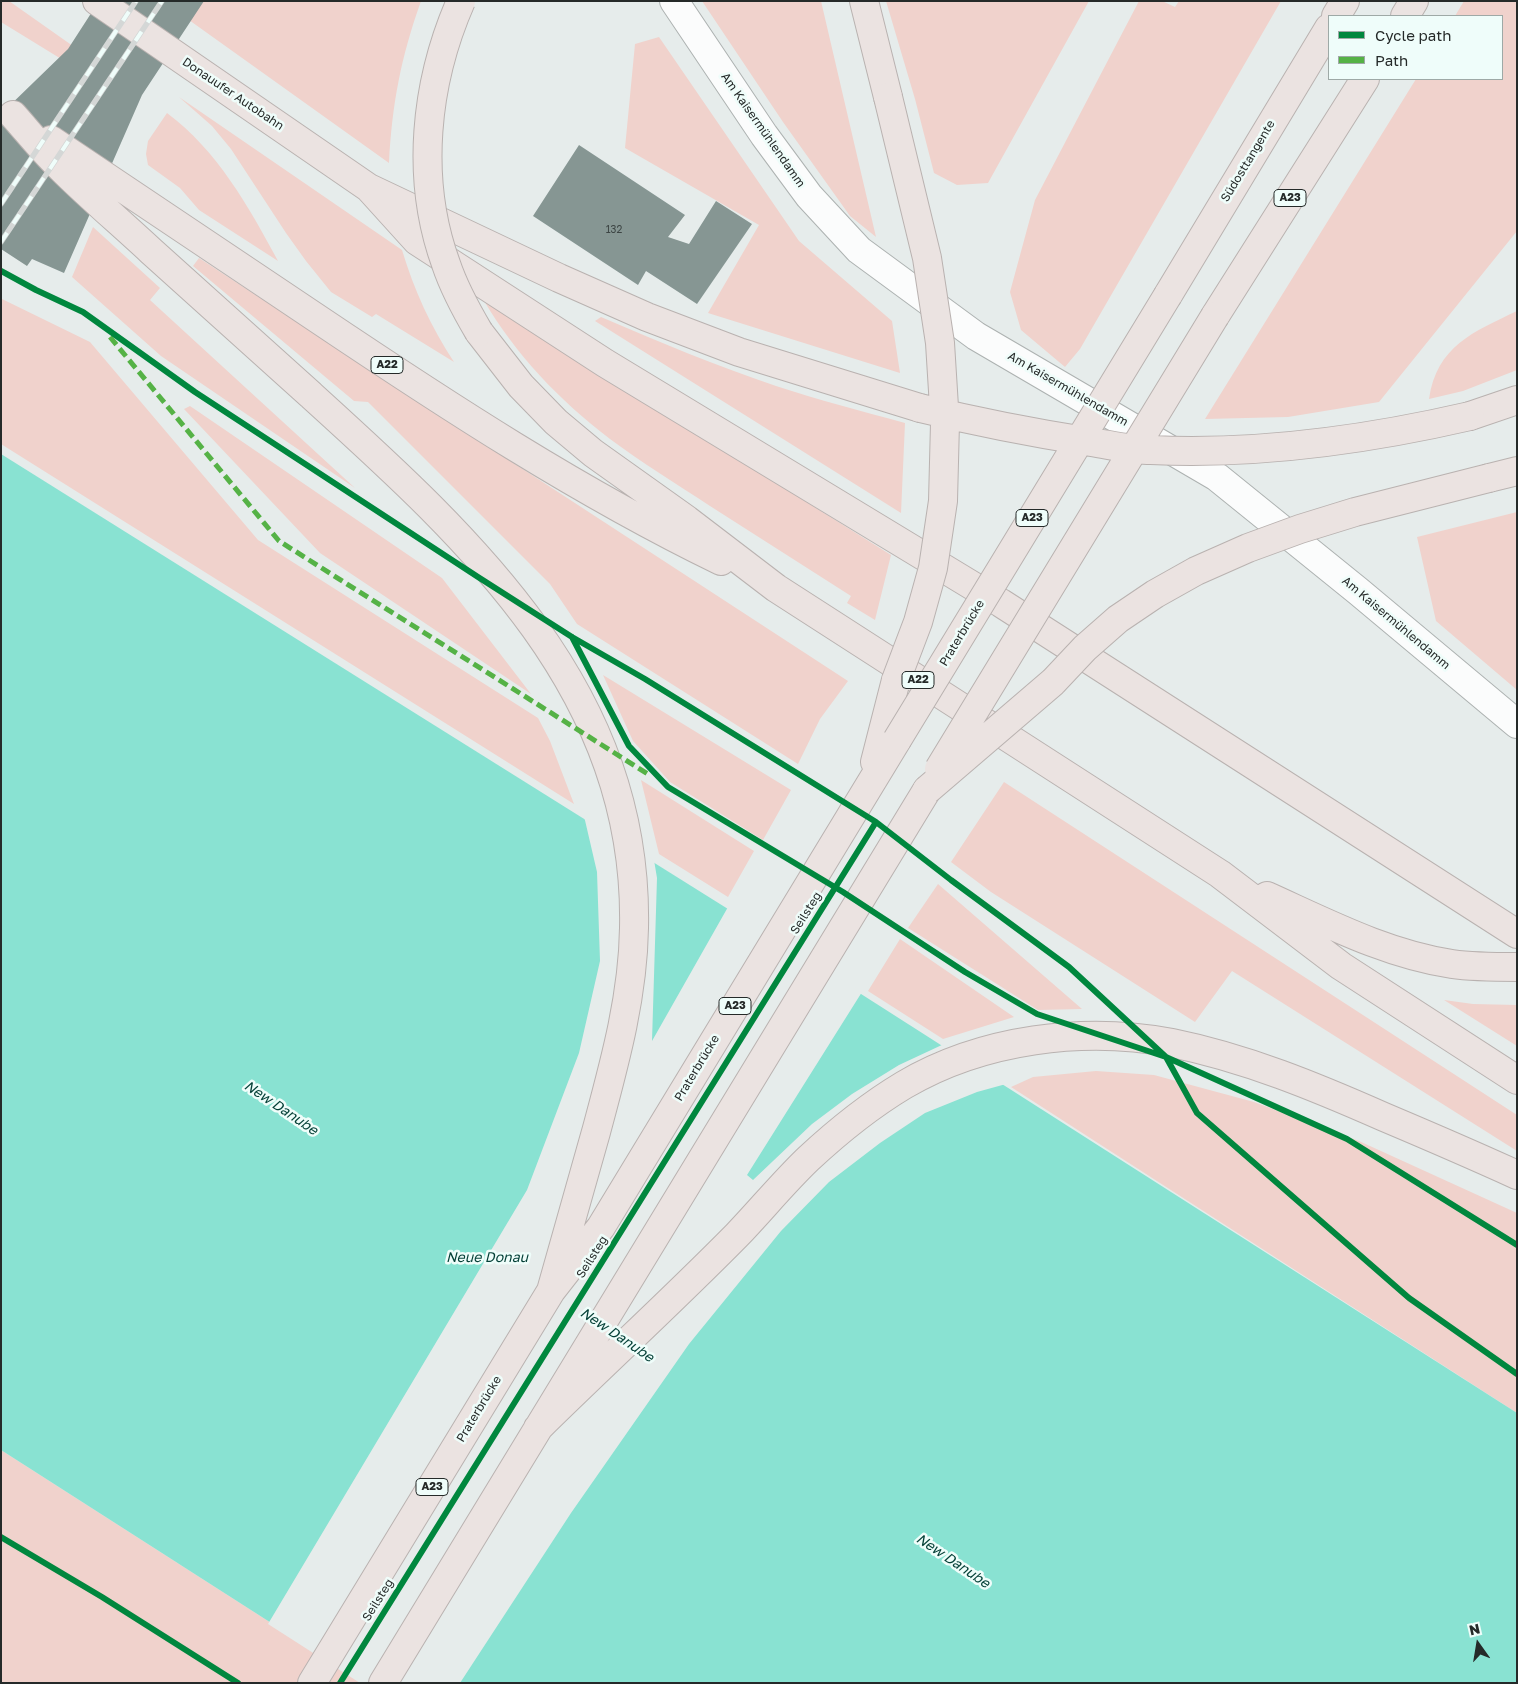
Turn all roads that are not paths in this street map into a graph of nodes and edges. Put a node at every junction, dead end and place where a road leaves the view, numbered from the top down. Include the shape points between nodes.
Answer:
1 (97, 1) edge
2 (461, 1) edge
3 (674, 1) edge
4 (864, 1) edge
5 (1345, 1) edge
6 (1414, 1) edge
7 (1337, 15) edge
8 (1405, 15) edge
9 (1328, 30) edge
10 (1364, 80) edge
11 (7, 111) edge
12 (369, 188) junction
13 (1168, 295) joint
14 (1517, 400) edge
15 (1517, 471) edge
16 (776, 588) junction
17 (1517, 724) edge
18 (869, 785) junction
19 (927, 790) junction
20 (1220, 874) junction
21 (1517, 934) edge
22 (1517, 967) edge
23 (1517, 1080) edge
24 (1517, 1175) edge
25 (551, 1291) junction
26 (538, 1428) junction
27 (312, 1683) edge
28 (383, 1683) edge

1 - 12 highway, Donauufer Autobahn
2 - 16 highway, bridge via 442,53 434,87 427,159 435,230 459,297 479,332 520,386 556,422
3 - 17 street, Am Kaisermühlendamm via 809,196 858,250 976,336 1217,477
4 - 18 highway, bridge via 927,258 940,343 945,423 943,500 933,568 918,622 896,680
5 - 7 highway
6 - 8 highway
9 - 13 highway, Südosttangente / A23
10 - 19 highway, A23, bridge via 1215,316
11 - 16 highway, A22 via 395,370 535,459 675,539
11 - 25 highway via 60,168 347,428 471,548 545,642 594,729 613,776 626,826 634,928 631,975 612,1074
12 - 14 highway, bridge via 647,317 739,352 920,408 985,424 1150,450 1243,451 1338,441 1427,426
12 - 21 highway via 417,241 605,363 1001,603
13 - 18 highway, Praterbrücke / A23, bridge
15 - 19 highway, bridge via 1300,529 1196,571 1118,619 1053,682
16 - 20 highway, A22
18 - 25 highway, Praterbrücke / A23 via 601,1227
19 - 26 highway, A23
20 - 22 highway via 1349,933 1414,956 1452,964
20 - 23 highway via 1341,966
24 - 26 highway via 1318,1088 1252,1065 1171,1043 1078,1036 993,1049 952,1062 905,1084 860,1115 808,1159 736,1235
25 - 27 highway, Praterbrücke / A23
26 - 28 highway, A23

